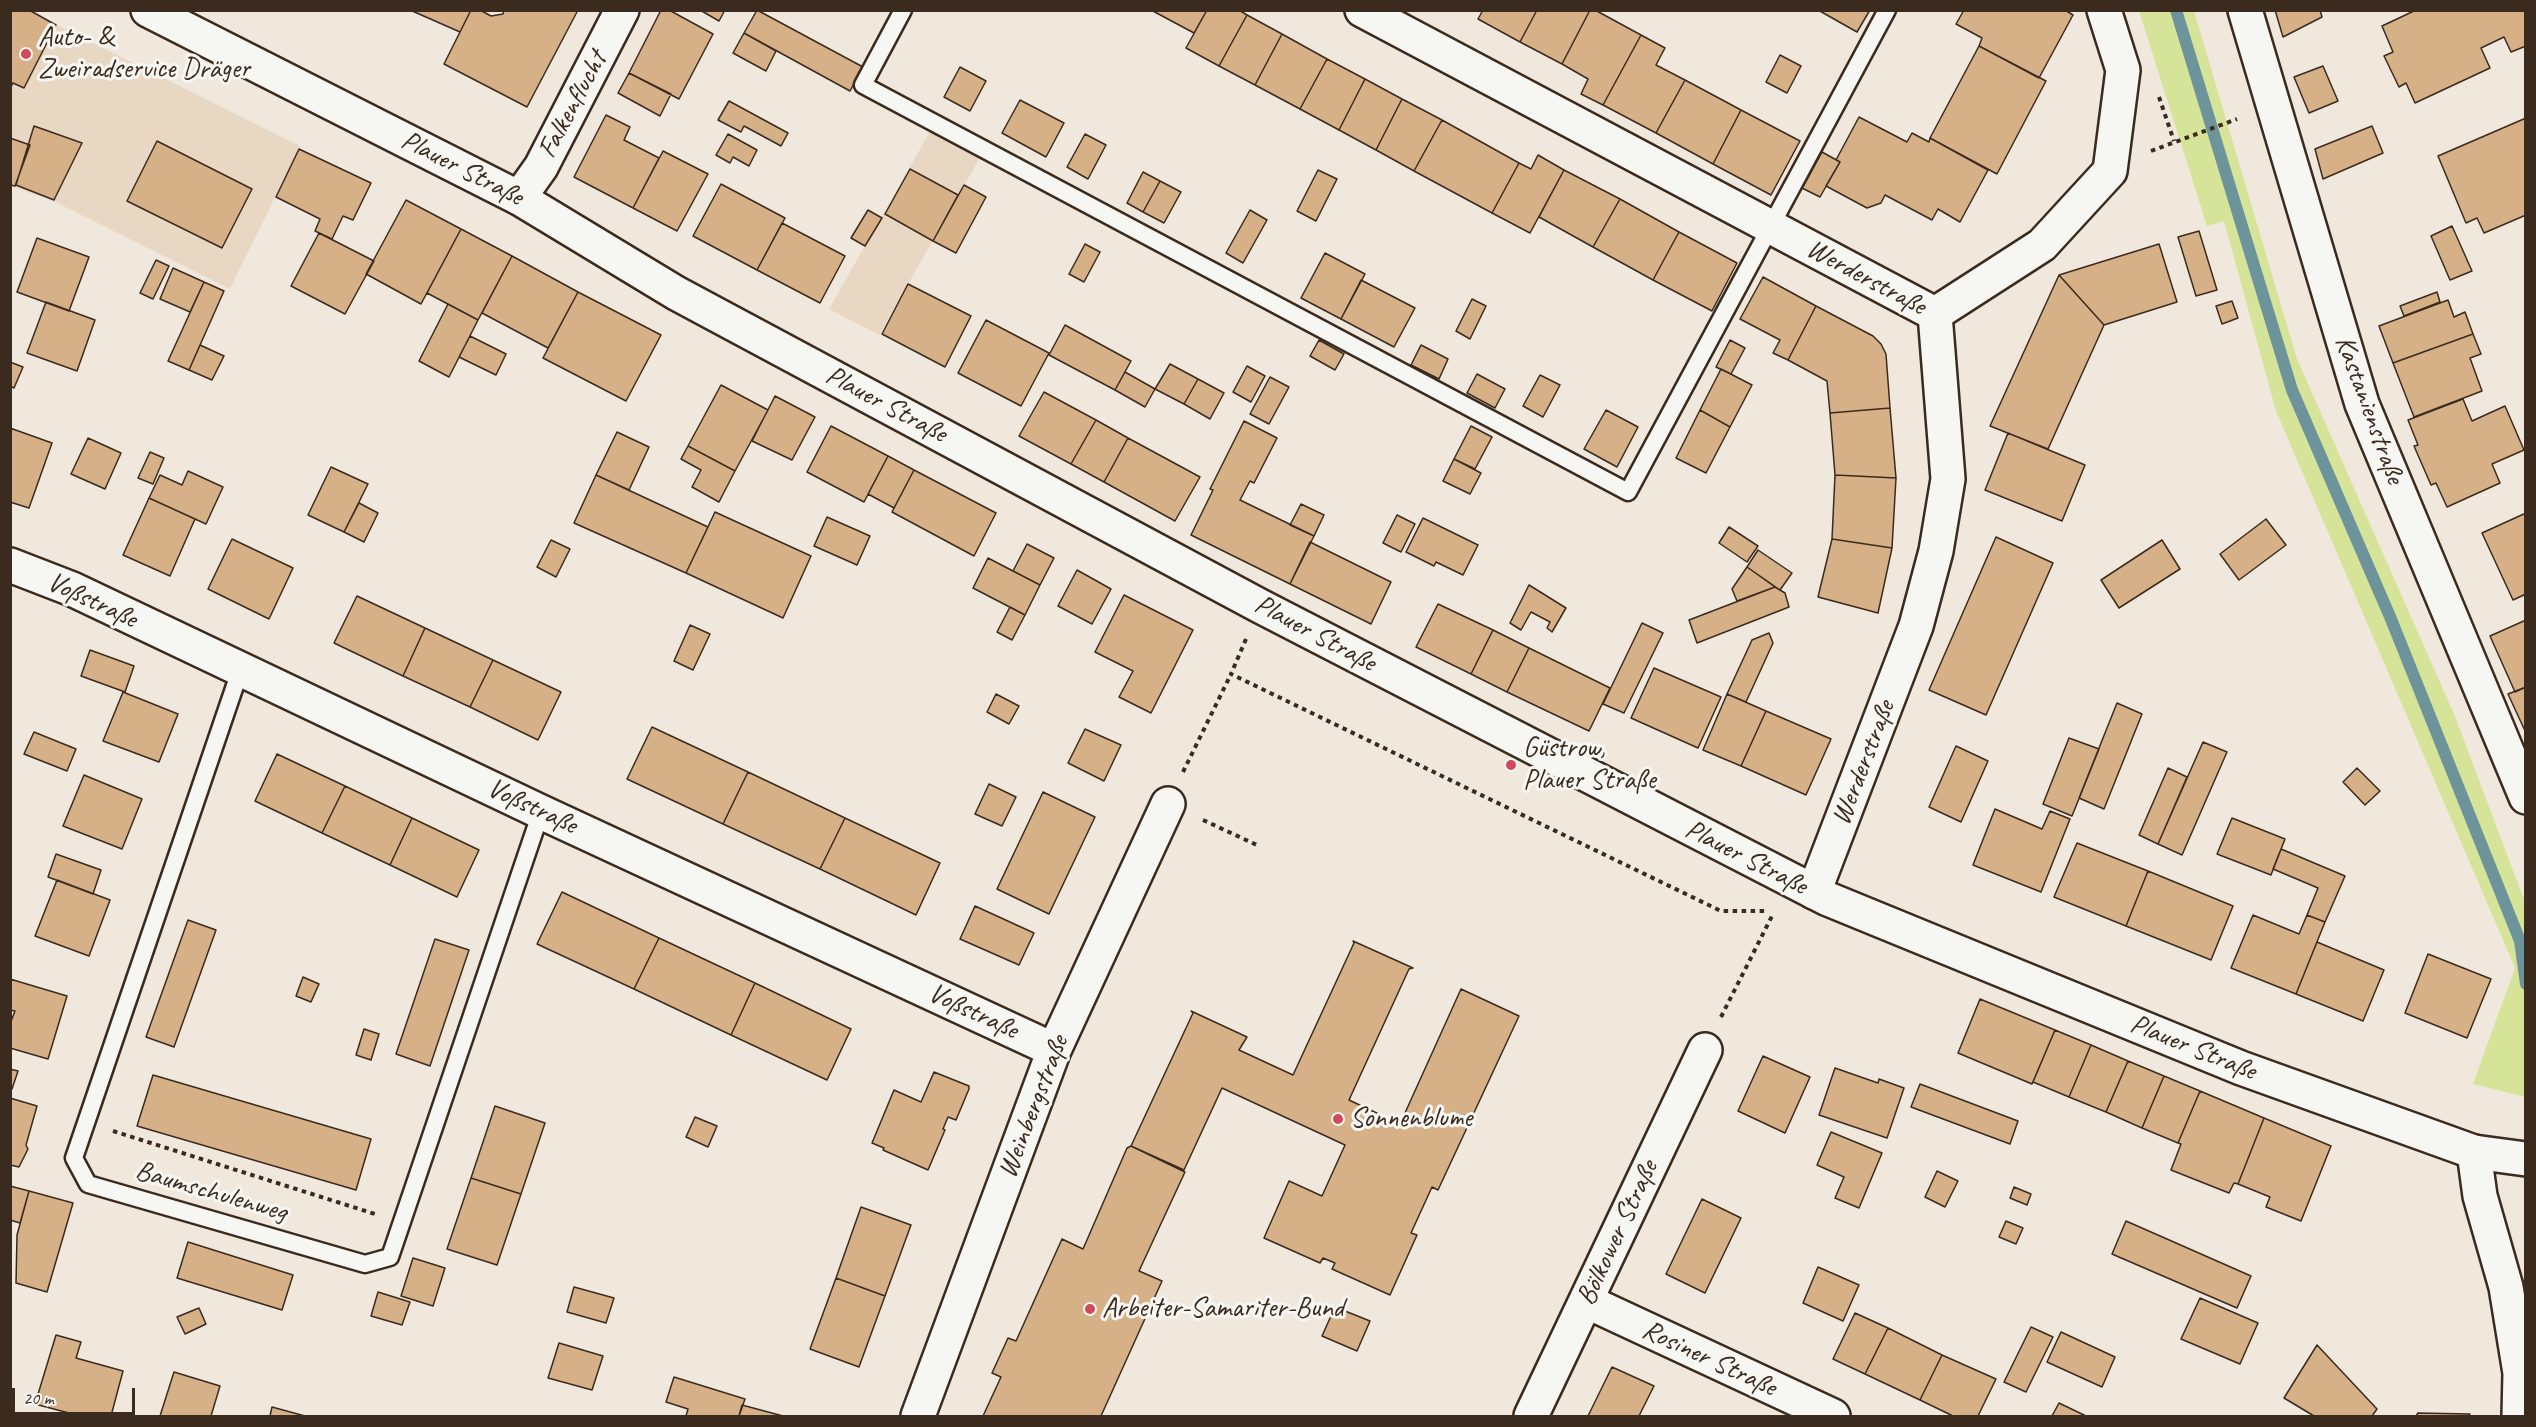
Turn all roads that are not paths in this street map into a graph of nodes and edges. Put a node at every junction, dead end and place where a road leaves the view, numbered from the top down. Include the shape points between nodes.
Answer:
1 (148, 10) edge
2 (622, 10) edge
3 (903, 10) edge
4 (1362, 10) edge
5 (1887, 10) edge
6 (2104, 10) edge
7 (2245, 10) edge
8 (519, 198) junction
9 (1770, 226) junction
10 (1935, 315) junction
11 (10, 565) edge
12 (240, 671) junction
13 (2526, 797) edge
14 (1168, 804) dead end
15 (541, 812) junction
16 (1814, 892) junction
17 (1054, 1050) junction
18 (1705, 1050) road end
19 (2474, 1152) junction
20 (2526, 1159) edge
21 (1586, 1301) junction
22 (918, 1416) edge
23 (1531, 1416) edge
24 (1833, 1416) edge
25 (2519, 1416) edge

1 - 8 street, Plauer Straße
2 - 8 street, Falkenflucht via 541,167
3 - 9 lane via 863,85 1628,492
4 - 9 street, Werderstraße
5 - 9 lane
6 - 10 street via 2123,70 2110,171 2042,245
7 - 13 street, Kastanienstraße via 2362,404
8 - 16 street, Plauer Straße via 676,293 1301,627
9 - 10 street, Werderstraße
10 - 16 street, Werderstraße via 1948,479 1936,551 1916,626
11 - 12 street, Voßstraße via 72,589
12 - 15 street, Voßstraße
12 - 15 lane, Baumschulenweg via 74,1158 88,1184 365,1264 390,1257
14 - 17 street, Weinbergstraße
15 - 17 street, Voßstraße
16 - 19 street, Plauer Straße via 2241,1068
17 - 22 street, Weinbergstraße
18 - 21 street, Bölkower Straße
19 - 20 street, Plauer Straße
19 - 25 street via 2480,1196 2506,1287 2520,1373
21 - 23 street, Bölkower Straße
21 - 24 street, Rosiner Straße

